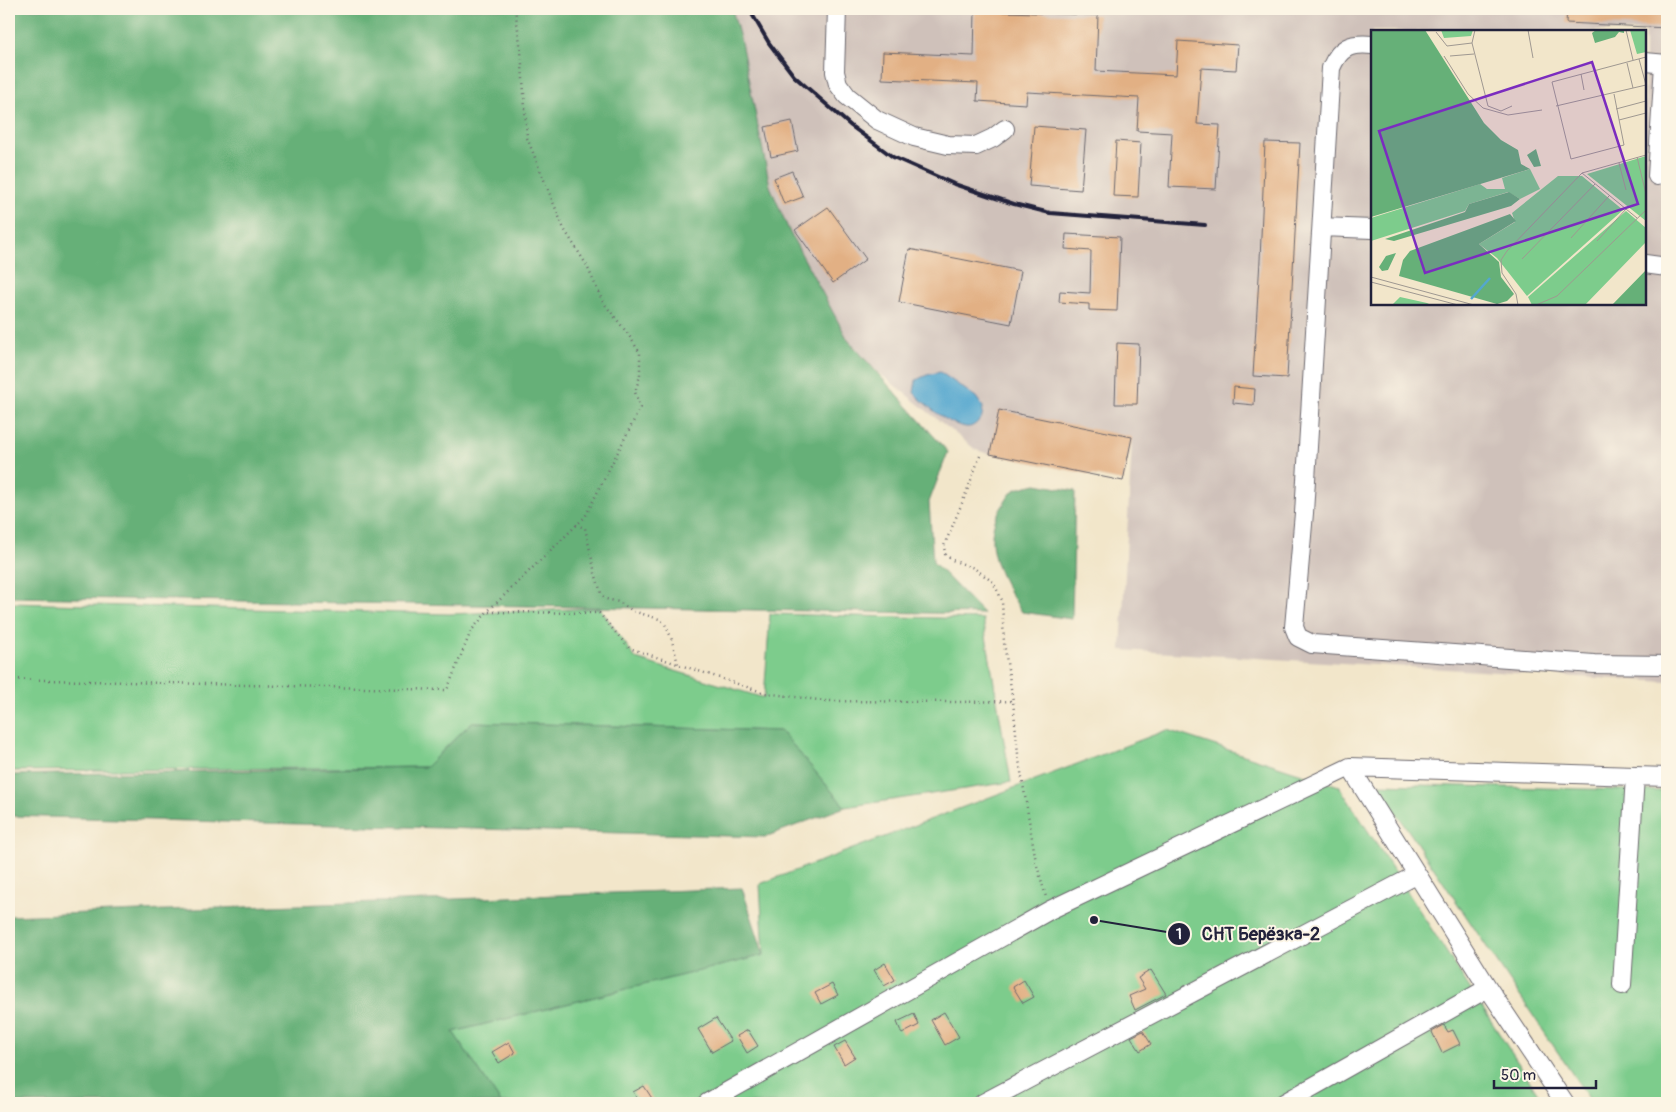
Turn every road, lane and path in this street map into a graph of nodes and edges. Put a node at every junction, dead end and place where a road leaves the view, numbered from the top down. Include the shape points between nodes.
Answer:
1 (514, 9) edge
2 (841, 9) edge
3 (1371, 45) edge
4 (1646, 62) edge
5 (1666, 64) edge
6 (1005, 129) dead end
7 (1657, 176) dead end
8 (1322, 227) junction
9 (1371, 229) edge
10 (1646, 264) edge
11 (1667, 267) edge
12 (980, 456) dead end
13 (576, 525) junction
14 (487, 612) junction
15 (678, 664) junction
16 (1667, 665) edge
17 (9, 679) edge
18 (1013, 701) junction
19 (1350, 767) junction
20 (1635, 776) junction
21 (1667, 777) edge
22 (1416, 875) junction
23 (1050, 910) junction
24 (1622, 985) dead end
25 (1488, 988) junction
26 (707, 1103) edge
27 (983, 1103) edge
28 (1284, 1103) edge
29 (1565, 1103) edge

1 - 13 path via 521,50 527,138 564,229 586,264 603,302 640,353 640,376 635,392 640,408 585,517
2 - 6 lane via 838,84 847,96 877,120 914,138 948,145 976,146
3 - 8 lane via 1359,44 1342,49 1331,68
4 - 5 lane
5 - 7 lane
8 - 9 lane
8 - 16 lane via 1294,627 1298,637 1312,644 1594,664
10 - 11 lane
12 - 18 path via 944,546 945,554 974,568 993,582 1002,600 1004,643
13 - 14 path
13 - 15 path via 585,528 601,594 665,624
14 - 15 path via 600,612 629,648
14 - 17 path via 471,631 447,690
15 - 18 path via 765,693 826,701
18 - 23 path via 1018,754 1036,862
19 - 20 lane
19 - 22 lane
19 - 23 lane
20 - 21 lane
20 - 24 lane
22 - 25 lane
22 - 27 lane
23 - 26 lane
25 - 28 lane
25 - 29 lane

